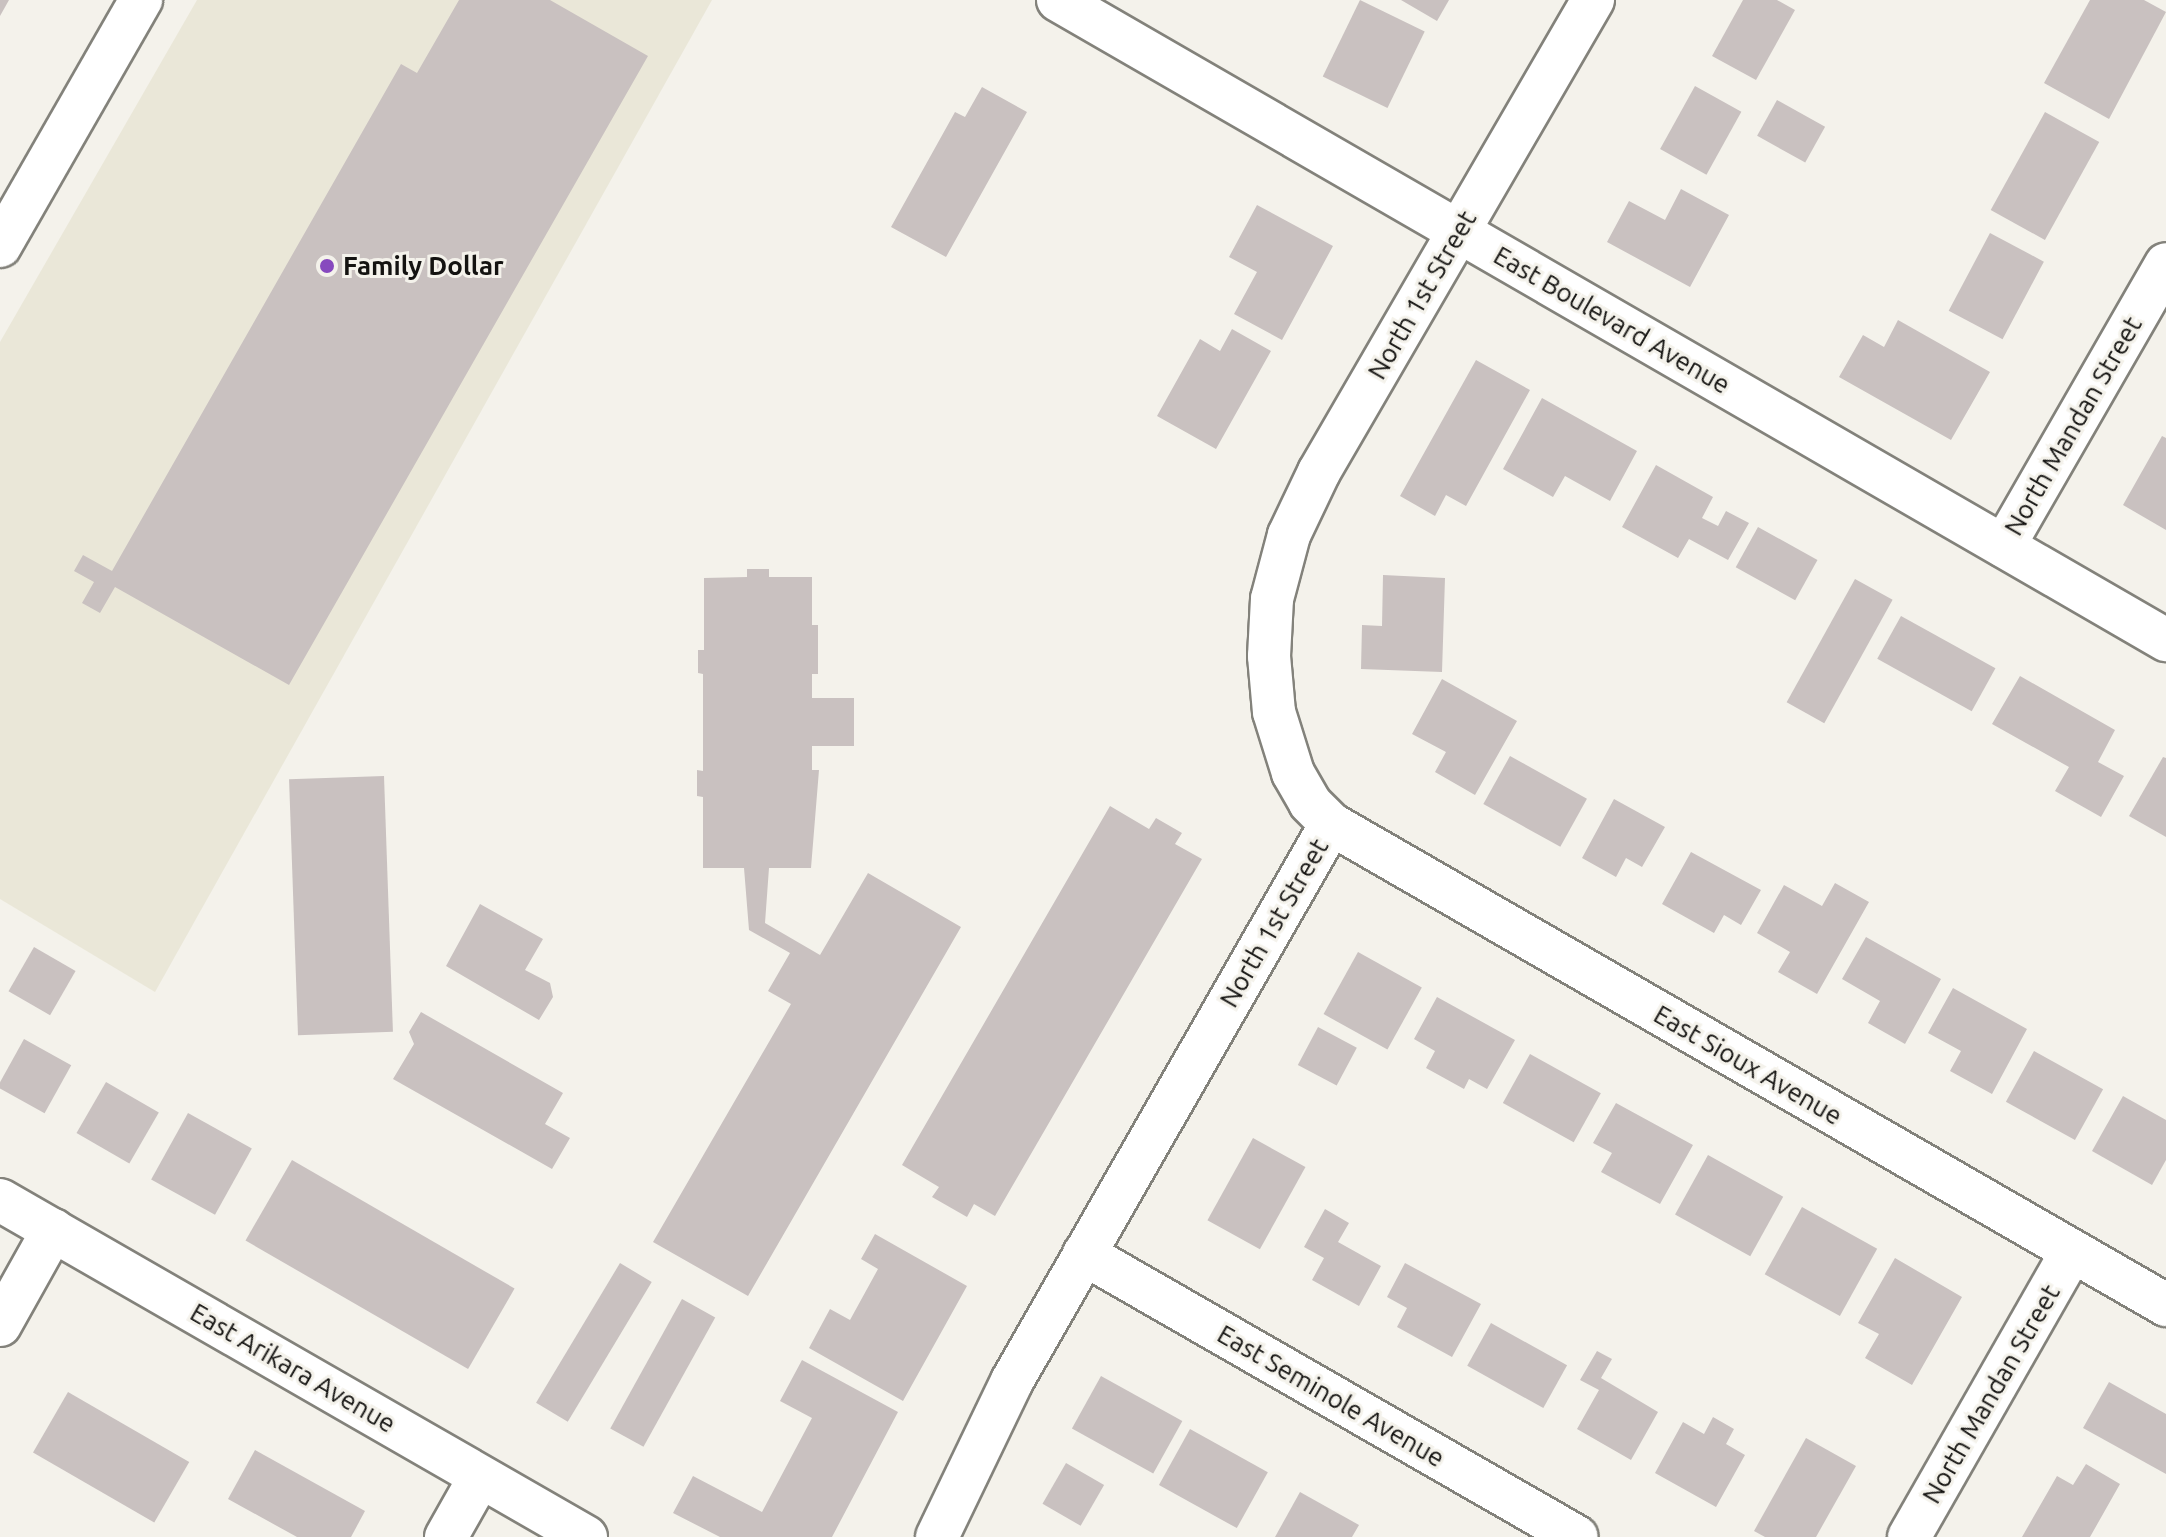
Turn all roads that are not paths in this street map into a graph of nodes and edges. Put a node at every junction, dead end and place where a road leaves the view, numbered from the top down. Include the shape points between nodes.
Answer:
1 (141, 0) edge
2 (1058, 0) edge
3 (1593, 0) edge
4 (1460, 232) junction
5 (0, 246) edge
6 (2166, 264) edge
7 (2152, 321) edge
8 (2004, 546) junction
9 (2166, 640) edge
10 (1331, 824) junction
11 (0, 1200) edge
12 (53, 1230) junction
13 (2072, 1251) junction
14 (1084, 1254) junction
15 (2166, 1305) edge
16 (0, 1325) edge
17 (480, 1477) junction
18 (446, 1537) edge
19 (586, 1537) edge
20 (937, 1537) edge
21 (1577, 1537) edge
22 (1909, 1537) edge

1 - 5 street
2 - 4 street, East Boulevard Avenue
3 - 4 street, North 1st Street
4 - 8 street, East Boulevard Avenue
4 - 10 street, North 1st Street via 1302,503 1279,566 1269,630 1274,712 1293,773 1310,803
6 - 7 street, North Mandan Street
7 - 8 street, North Mandan Street
8 - 9 street, East Boulevard Avenue
10 - 13 street, East Sioux Avenue
10 - 14 street, North 1st Street
11 - 12 street, East Arikara Avenue
12 - 16 street
12 - 17 street, East Arikara Avenue
13 - 15 street, East Sioux Avenue
13 - 22 street, North Mandan Street
14 - 20 street, North 1st Street via 987,1427
14 - 21 street, East Seminole Avenue
17 - 18 street
17 - 19 street, East Arikara Avenue

